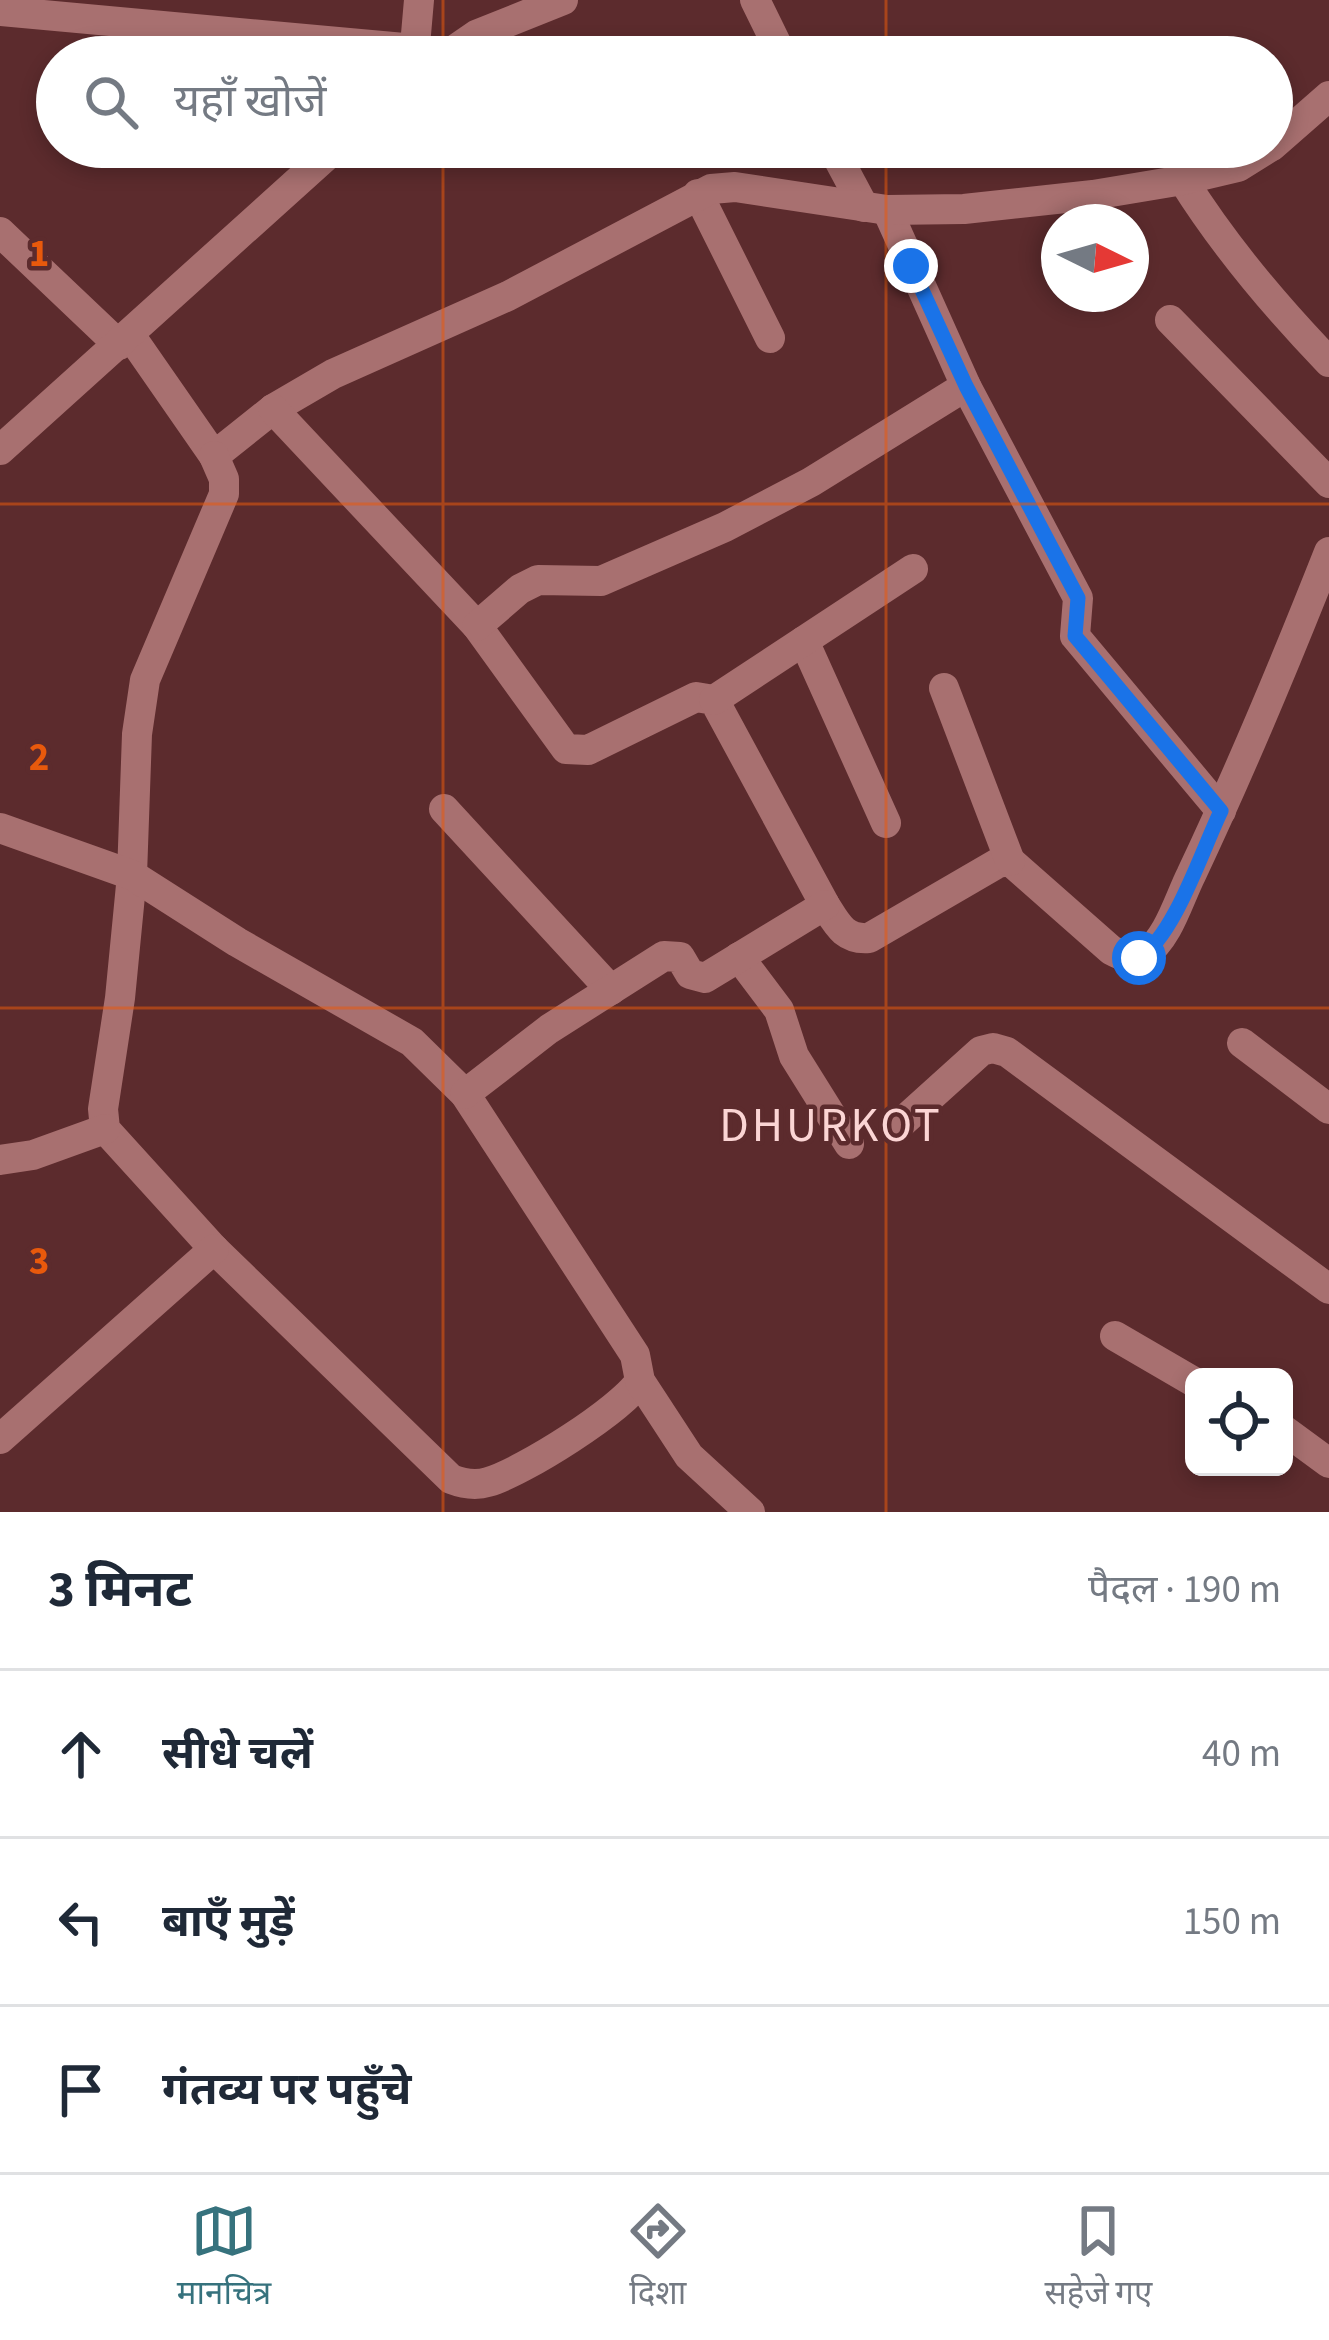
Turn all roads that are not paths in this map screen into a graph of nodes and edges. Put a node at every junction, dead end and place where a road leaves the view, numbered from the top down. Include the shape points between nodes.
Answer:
1 (418, 0) edge
2 (755, 0) edge
3 (550, 2) edge
4 (0, 11) edge
5 (247, 36) edge
6 (422, 36) edge
7 (473, 36) edge
8 (773, 36) edge
9 (1329, 96) edge
10 (1293, 128) edge
11 (313, 168) edge
12 (847, 168) edge
13 (1230, 168) edge
14 (1183, 180) junction
15 (698, 194) junction
16 (876, 208) junction
17 (0, 232) edge
18 (1170, 320) dead end
19 (770, 338) dead end
20 (125, 340) junction
21 (1329, 362) edge
22 (966, 386) junction
23 (273, 409) junction
24 (0, 450) edge
25 (214, 456) junction
26 (1329, 483) edge
27 (1329, 552) edge
28 (913, 569) dead end
29 (477, 626) junction
30 (804, 641) junction
31 (944, 688) dead end
32 (714, 700) junction
33 (444, 809) dead end
34 (1221, 811) junction
35 (886, 823) dead end
36 (0, 827) edge
37 (1010, 861) junction
38 (132, 875) junction
39 (825, 905) junction
40 (739, 957) junction
41 (611, 990) junction
42 (1242, 1043) dead end
43 (465, 1094) junction
44 (1329, 1109) edge
45 (899, 1125) dead end
46 (105, 1130) junction
47 (848, 1144) dead end
48 (0, 1160) edge
49 (214, 1249) junction
50 (1329, 1289) edge
51 (1115, 1336) dead end
52 (1185, 1377) edge
53 (640, 1381) junction
54 (1293, 1437) edge
55 (0, 1439) edge
56 (1329, 1463) edge
57 (749, 1512) edge

1 - 6 street
2 - 8 street
3 - 7 street
4 - 5 street
9 - 10 street
11 - 20 street
12 - 16 street
13 - 14 street
14 - 16 street via 986,206
14 - 21 street via 1250,277
15 - 16 street via 735,187
15 - 19 street
15 - 23 street
16 - 22 street
17 - 20 street
18 - 26 street
20 - 24 street
20 - 25 street
22 - 29 street via 725,527 601,581 538,580
22 - 34 street via 1078,598 1075,636
23 - 25 street
23 - 29 street
25 - 38 street via 224,494 145,680
27 - 34 street
28 - 30 street
29 - 32 street via 566,749 588,750 696,697
30 - 32 street
30 - 35 street
31 - 37 street
32 - 39 street
33 - 41 street
34 - 37 street via 1166,927 1139,958 1111,950
36 - 38 street
37 - 39 street via 869,938 848,936
38 - 43 street via 412,1042
38 - 46 street
39 - 40 street
40 - 41 street via 705,978 690,974 680,957 664,956
40 - 47 street via 778,1010 794,1057
41 - 43 street
42 - 44 street
43 - 53 street via 635,1355
45 - 50 street via 981,1051 1007,1052
46 - 48 street
46 - 49 street
49 - 53 street via 462,1483 514,1471
49 - 55 street
51 - 52 street
53 - 57 street via 689,1456
54 - 56 street

